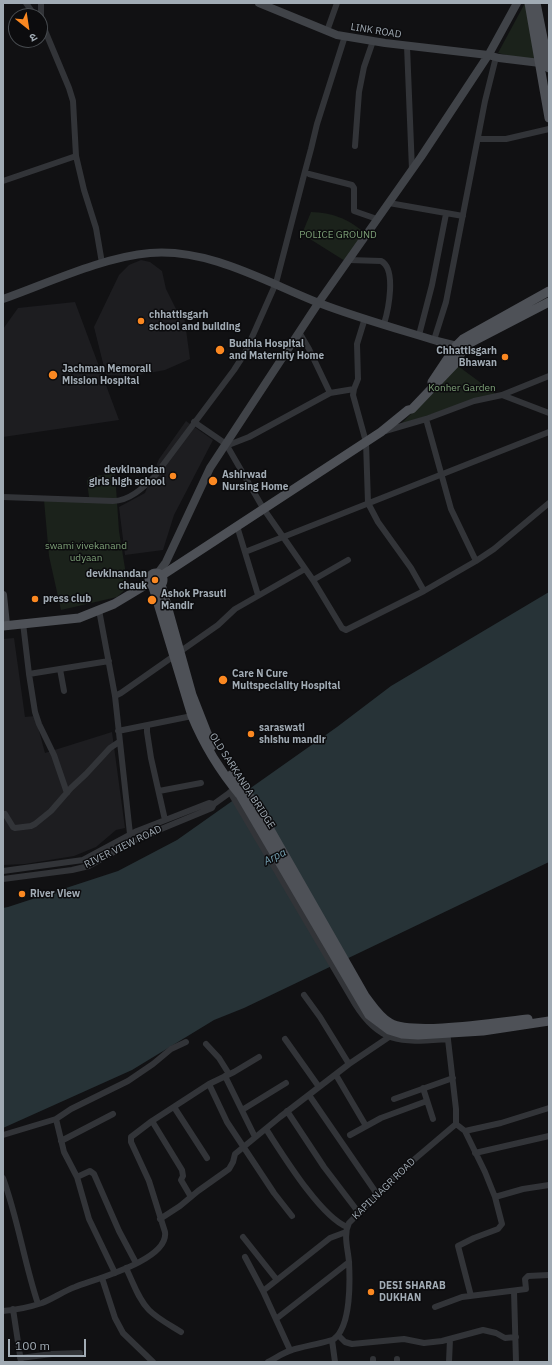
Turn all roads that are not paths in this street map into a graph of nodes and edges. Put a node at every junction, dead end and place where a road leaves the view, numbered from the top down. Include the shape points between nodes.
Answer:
1 (259, 3) edge
2 (337, 3) edge
3 (517, 3) edge
4 (529, 3) edge
5 (536, 3) edge
6 (327, 31) junction
7 (345, 36) junction
8 (48, 38) edge
9 (373, 41) junction
10 (407, 46) junction
11 (492, 56) junction
12 (545, 62) edge
13 (549, 118) edge
14 (549, 129) edge
15 (478, 139) junction
16 (355, 146) dead end
17 (76, 156) junction
18 (412, 170) junction
19 (309, 174) dead end
20 (3, 181) edge
21 (389, 203) junction
22 (446, 214) junction
23 (463, 216) junction
24 (377, 219) junction
25 (349, 260) junction
26 (102, 263) junction
27 (276, 283) junction
28 (549, 291) edge
29 (3, 300) edge
30 (319, 302) junction
31 (549, 302) edge
32 (365, 318) junction
33 (384, 324) junction
34 (299, 332) junction
35 (419, 335) junction
36 (434, 340) junction
37 (460, 347) junction
38 (549, 376) edge
39 (354, 389) junction
40 (330, 393) junction
41 (502, 395) junction
42 (549, 412) edge
43 (426, 419) junction
44 (194, 422) junction
45 (381, 432) junction
46 (549, 432) edge
47 (366, 442) junction
48 (226, 444) junction
49 (441, 474) junction
50 (3, 497) edge
51 (368, 503) junction
52 (549, 503) edge
53 (263, 508) junction
54 (237, 526) junction
55 (283, 536) junction
56 (246, 552) junction
57 (348, 560) dead end
58 (476, 561) junction
59 (304, 569) junction
60 (313, 580) junction
61 (156, 581) junction
62 (424, 591) junction
63 (3, 595) edge
64 (258, 595) junction
65 (99, 610) junction
66 (23, 624) junction
67 (4, 626) edge
68 (178, 654) junction
69 (109, 661) junction
70 (60, 669) junction
71 (29, 674) junction
72 (64, 691) dead end
73 (115, 696) junction
74 (192, 716) junction
75 (147, 726) junction
76 (118, 732) junction
77 (119, 742) junction
78 (201, 783) dead end
79 (159, 791) junction
80 (238, 792) junction
81 (67, 793) junction
82 (214, 804) junction
83 (5, 814) dead end
84 (165, 820) junction
85 (130, 834) junction
86 (3, 870) edge
87 (3, 879) edge
88 (304, 995) dead end
89 (549, 1016) edge
90 (549, 1022) edge
91 (447, 1033) junction
92 (388, 1037) junction
93 (285, 1039) dead end
94 (186, 1042) dead end
95 (206, 1044) dead end
96 (259, 1057) dead end
97 (349, 1064) junction
98 (227, 1075) junction
99 (336, 1075) junction
100 (453, 1078) junction
101 (286, 1083) dead end
102 (209, 1084) junction
103 (319, 1087) junction
104 (423, 1088) junction
105 (309, 1095) junction
106 (394, 1099) dead end
107 (427, 1101) junction
108 (174, 1107) junction
109 (549, 1108) edge
110 (242, 1110) junction
111 (287, 1111) junction
112 (113, 1114) dead end
113 (56, 1119) junction
114 (433, 1120) dead end
115 (152, 1121) junction
116 (456, 1121) junction
117 (366, 1126) junction
118 (266, 1129) junction
119 (465, 1131) junction
120 (3, 1135) edge
121 (350, 1135) dead end
122 (549, 1136) edge
123 (255, 1138) junction
124 (61, 1141) junction
125 (243, 1147) junction
126 (475, 1153) junction
127 (207, 1158) dead end
128 (77, 1177) junction
129 (3, 1178) edge
130 (549, 1185) edge
131 (377, 1194) junction
132 (191, 1197) junction
133 (494, 1197) junction
134 (358, 1213) junction
135 (292, 1216) dead end
136 (160, 1219) junction
137 (346, 1229) junction
138 (242, 1237) dead end
139 (245, 1257) dead end
140 (349, 1262) junction
141 (136, 1263) junction
142 (126, 1268) junction
143 (115, 1273) junction
144 (549, 1275) edge
145 (102, 1278) junction
146 (277, 1280) junction
147 (263, 1291) junction
148 (514, 1291) junction
149 (471, 1296) junction
150 (38, 1304) junction
151 (434, 1307) dead end
152 (13, 1309) junction
153 (3, 1311) edge
154 (276, 1319) junction
155 (181, 1332) dead end
156 (338, 1335) junction
157 (516, 1336) junction
158 (450, 1339) junction
159 (332, 1340) junction
160 (290, 1350) junction
161 (80, 1353) dead end
162 (21, 1360) edge
163 (272, 1361) edge
164 (153, 1362) edge
165 (335, 1362) edge
166 (450, 1362) edge
167 (516, 1362) edge

1 - 6 street, LINK ROAD
2 - 6 street
3 - 11 street
4 - 12 main road
5 - 12 main road
6 - 7 street, LINK ROAD
7 - 9 street, LINK ROAD
7 - 27 street via 317,124
8 - 17 street via 73,101
9 - 10 street, LINK ROAD
9 - 16 street via 360,85
10 - 11 street, LINK ROAD
10 - 18 street
11 - 12 street, LINK ROAD
11 - 15 street
11 - 18 street
12 - 13 main road
14 - 15 street via 506,139
15 - 23 street
17 - 20 street
17 - 26 street via 96,228
18 - 21 street
19 - 24 street via 352,185 354,211
21 - 22 street
21 - 24 street
22 - 23 street
22 - 35 street
23 - 36 street via 446,302
24 - 25 street
25 - 30 street
25 - 33 street via 381,261 385,264 390,296
26 - 27 street via 149,253 191,254
26 - 29 street
27 - 30 street
27 - 44 street via 245,353
28 - 37 main road via 472,333
30 - 32 street
30 - 34 street
31 - 37 main road
32 - 33 street
32 - 39 street via 357,344 358,379
33 - 35 street
34 - 40 street
34 - 48 street
35 - 36 street
36 - 37 street
37 - 45 main road via 408,410
38 - 41 street
39 - 40 street
39 - 47 street via 354,399
40 - 48 street via 249,437
41 - 42 street
41 - 43 street via 474,401
43 - 45 street
43 - 49 street
44 - 48 street
44 - 50 street via 154,477 122,500
45 - 47 main road
46 - 49 street
47 - 51 street
47 - 53 main road
48 - 53 street
48 - 61 street via 210,468
49 - 51 street
49 - 58 street via 451,509
51 - 55 street
51 - 62 street
52 - 58 street
53 - 54 main road
53 - 55 street
54 - 56 street
54 - 61 main road
55 - 56 street
55 - 59 street
56 - 64 street
57 - 60 street
58 - 62 street
59 - 60 street
59 - 64 street
60 - 62 street via 342,628 346,630
61 - 65 main road
61 - 68 main road, OLD SARKANDA BRIDGE
63 - 67 street
64 - 68 street via 235,609 218,625
65 - 66 main road via 79,618
65 - 69 street
66 - 67 main road
66 - 71 street
68 - 73 street
68 - 74 main road, OLD SARKANDA BRIDGE
68 - 80 main road via 212,746
69 - 70 street
69 - 73 street
70 - 71 street
70 - 72 street
71 - 81 street via 37,719 54,755
73 - 76 street
74 - 75 street
74 - 80 main road, OLD SARKANDA BRIDGE via 217,765
75 - 76 street
75 - 79 street
76 - 77 street
77 - 81 street via 110,748
77 - 85 street
78 - 79 street
79 - 84 street
80 - 82 street, RIVER VIEW ROAD
80 - 91 main road, OLD SARKANDA BRIDGE via 348,973 369,1015 389,1030 402,1034
80 - 92 street via 360,1012
81 - 83 street via 51,811 31,826 12,827
82 - 84 street, RIVER VIEW ROAD via 209,803
82 - 87 street, RIVER VIEW ROAD via 212,808 137,838 89,866
84 - 85 street, RIVER VIEW ROAD
85 - 86 street, RIVER VIEW ROAD via 83,860
88 - 97 street
89 - 91 main road via 466,1026
90 - 91 main road
91 - 92 street via 411,1041
91 - 100 street
92 - 97 street
93 - 103 street
94 - 113 street via 128,1081
95 - 98 street via 219,1058
96 - 98 street
97 - 99 street
98 - 102 street
98 - 110 street
99 - 103 street
99 - 117 street
100 - 104 street
100 - 116 street
101 - 110 street
102 - 108 street
102 - 125 street via 227,1122
103 - 105 street
104 - 106 street
104 - 107 street
105 - 111 street
105 - 131 street
107 - 114 street
107 - 117 street
108 - 115 street
108 - 127 street
109 - 119 street
110 - 123 street
111 - 118 street
111 - 134 street
112 - 124 street
113 - 120 street
113 - 124 street
115 - 132 street via 182,1170 181,1180
115 - 136 street via 130,1139 149,1181
116 - 119 street
116 - 131 street, KAPILNAGR ROAD
117 - 121 street
118 - 123 street
118 - 137 street via 311,1194
119 - 126 street
122 - 126 street
123 - 125 street
124 - 128 street
125 - 132 street via 235,1154 229,1169
125 - 135 street
126 - 133 street
128 - 141 street via 90,1171 94,1174
128 - 143 street via 89,1219
129 - 150 street
130 - 133 street
131 - 134 street, KAPILNAGR ROAD
132 - 136 street
133 - 149 street via 501,1227 458,1246
134 - 137 street, KAPILNAGR ROAD
136 - 141 street via 164,1232 162,1246
137 - 140 street
137 - 146 street via 330,1238
138 - 146 street
139 - 147 street
140 - 154 street
140 - 156 street via 349,1302
141 - 142 street
142 - 143 street
142 - 155 street via 148,1309
143 - 145 street
144 - 148 street via 528,1276 525,1279 526,1290
145 - 150 street via 69,1289
145 - 164 street via 115,1318 123,1333
146 - 147 street
147 - 154 street
148 - 149 street
148 - 157 street
149 - 151 street via 447,1301
150 - 152 street
152 - 153 street
152 - 162 street
154 - 160 street
156 - 158 street via 352,1344 404,1339 424,1343
156 - 159 street
157 - 158 street via 505,1338 483,1330
157 - 167 street
158 - 166 street
159 - 160 street
159 - 165 street
160 - 163 street
161 - 162 street via 52,1354

